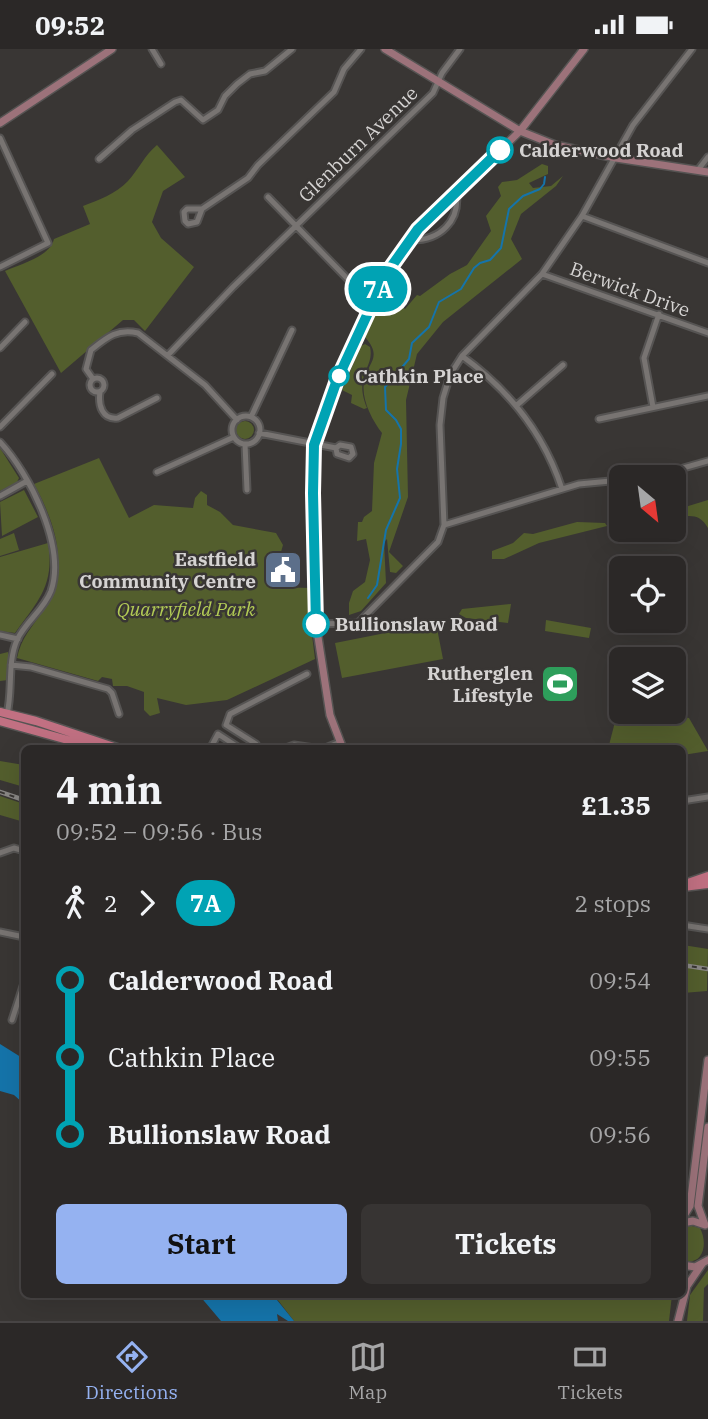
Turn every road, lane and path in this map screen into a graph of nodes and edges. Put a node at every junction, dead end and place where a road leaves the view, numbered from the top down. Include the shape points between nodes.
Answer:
1 (112, 49) edge
2 (152, 49) edge
3 (292, 49) edge
4 (361, 49) edge
5 (385, 49) edge
6 (460, 49) edge
7 (584, 49) edge
8 (692, 49) edge
9 (161, 64) dead end
10 (438, 82) junction
11 (0, 123) edge
12 (520, 131) junction
13 (0, 138) edge
14 (616, 157) junction
15 (708, 157) edge
16 (99, 159) dead end
17 (698, 170) junction
18 (708, 172) edge
19 (456, 191) junction
20 (268, 197) dead end
21 (202, 209) dead end
22 (582, 216) junction
23 (296, 225) junction
24 (410, 240) junction
25 (708, 263) edge
26 (0, 267) edge
27 (542, 274) junction
28 (371, 303) junction
29 (659, 314) junction
30 (25, 322) dead end
31 (292, 330) dead end
32 (707, 331) edge
33 (0, 348) edge
34 (168, 355) junction
35 (462, 356) junction
36 (563, 365) dead end
37 (52, 374) dead end
38 (93, 379) junction
39 (100, 392) junction
40 (708, 396) edge
41 (157, 398) dead end
42 (517, 405) junction
43 (653, 408) junction
44 (251, 417) junction
45 (599, 419) dead end
46 (237, 420) junction
47 (0, 427) edge
48 (260, 433) junction
49 (234, 437) junction
50 (0, 443) edge
51 (245, 444) junction
52 (314, 445) junction
53 (336, 449) dead end
54 (708, 461) edge
55 (686, 467) edge
56 (157, 472) dead end
57 (27, 481) junction
58 (609, 481) edge
59 (562, 489) junction
60 (247, 490) dead end
61 (0, 496) edge
62 (444, 526) junction
63 (316, 624) junction
64 (0, 635) edge
65 (18, 639) junction
66 (11, 664) junction
67 (307, 674) dead end
68 (119, 714) dead end
69 (3, 717) edge
70 (88, 745) edge
71 (105, 745) edge
72 (212, 745) edge
73 (235, 745) edge
74 (257, 745) edge
75 (341, 745) edge
76 (708, 797) edge
77 (686, 800) edge
78 (21, 850) edge
79 (0, 853) edge
80 (708, 876) edge
81 (686, 884) edge
82 (708, 884) edge
83 (686, 886) edge
84 (686, 926) edge
85 (708, 929) edge
86 (0, 932) edge
87 (21, 936) edge
88 (21, 992) edge
89 (12, 1020) dead end
90 (708, 1061) edge
91 (708, 1127) edge
92 (686, 1214) edge
93 (686, 1221) edge
94 (707, 1227) edge
95 (705, 1262) edge
96 (686, 1266) edge
97 (686, 1289) edge
98 (680, 1298) edge
99 (684, 1298) edge
100 (680, 1310) junction
101 (678, 1321) edge

1 - 11 street
2 - 9 street
3 - 16 street via 265,71 250,74 237,84 218,110 203,120 181,100 175,102
4 - 21 street via 344,69 334,92 248,178
5 - 10 street
6 - 10 street, Glenburn Avenue
7 - 12 street
8 - 14 street via 634,125
10 - 12 street
10 - 23 street, Glenburn Avenue via 433,93
12 - 14 street via 555,145
12 - 19 street
13 - 26 street via 48,243
14 - 17 street
14 - 22 street
15 - 17 street
17 - 18 street
19 - 24 street
19 - 24 street via 459,206 452,221 438,235
20 - 23 street, Glenburn Avenue
22 - 25 street
22 - 27 street
23 - 28 street
23 - 34 street, Glenburn Avenue
24 - 28 street
27 - 29 street, Berwick Drive
27 - 35 street
28 - 52 street
29 - 32 street, Berwick Drive
29 - 43 street via 644,358
30 - 33 street
31 - 44 street
34 - 38 street via 138,333 116,332 91,350 86,365
34 - 46 street via 205,384
35 - 42 street
35 - 62 street via 450,375 440,425
36 - 42 street
37 - 47 street
38 - 39 street via 91,389
38 - 39 street via 104,382
39 - 41 street via 104,415 112,419
40 - 43 street
42 - 59 street via 544,445
43 - 45 street
44 - 46 street
44 - 48 street
46 - 49 street
48 - 51 street
48 - 52 street
49 - 51 street
49 - 56 street
50 - 57 street
51 - 60 street
52 - 53 street
52 - 63 street
54 - 55 street
57 - 61 street
57 - 65 street via 51,537 54,575 44,604
58 - 59 street
59 - 62 street
62 - 63 street via 438,542 358,624
63 - 75 street via 330,715
64 - 65 street
65 - 66 street
66 - 68 street via 108,689
66 - 69 street
67 - 74 street via 230,714 226,725
69 - 70 main road
69 - 71 main road
72 - 73 street via 218,734
76 - 77 street
78 - 79 street
80 - 81 main road
82 - 83 main road
84 - 85 street
86 - 87 street
88 - 89 street
90 - 92 street
91 - 94 street via 698,1206
93 - 94 street
95 - 96 street
95 - 97 street
98 - 100 street
99 - 100 street
100 - 101 street

